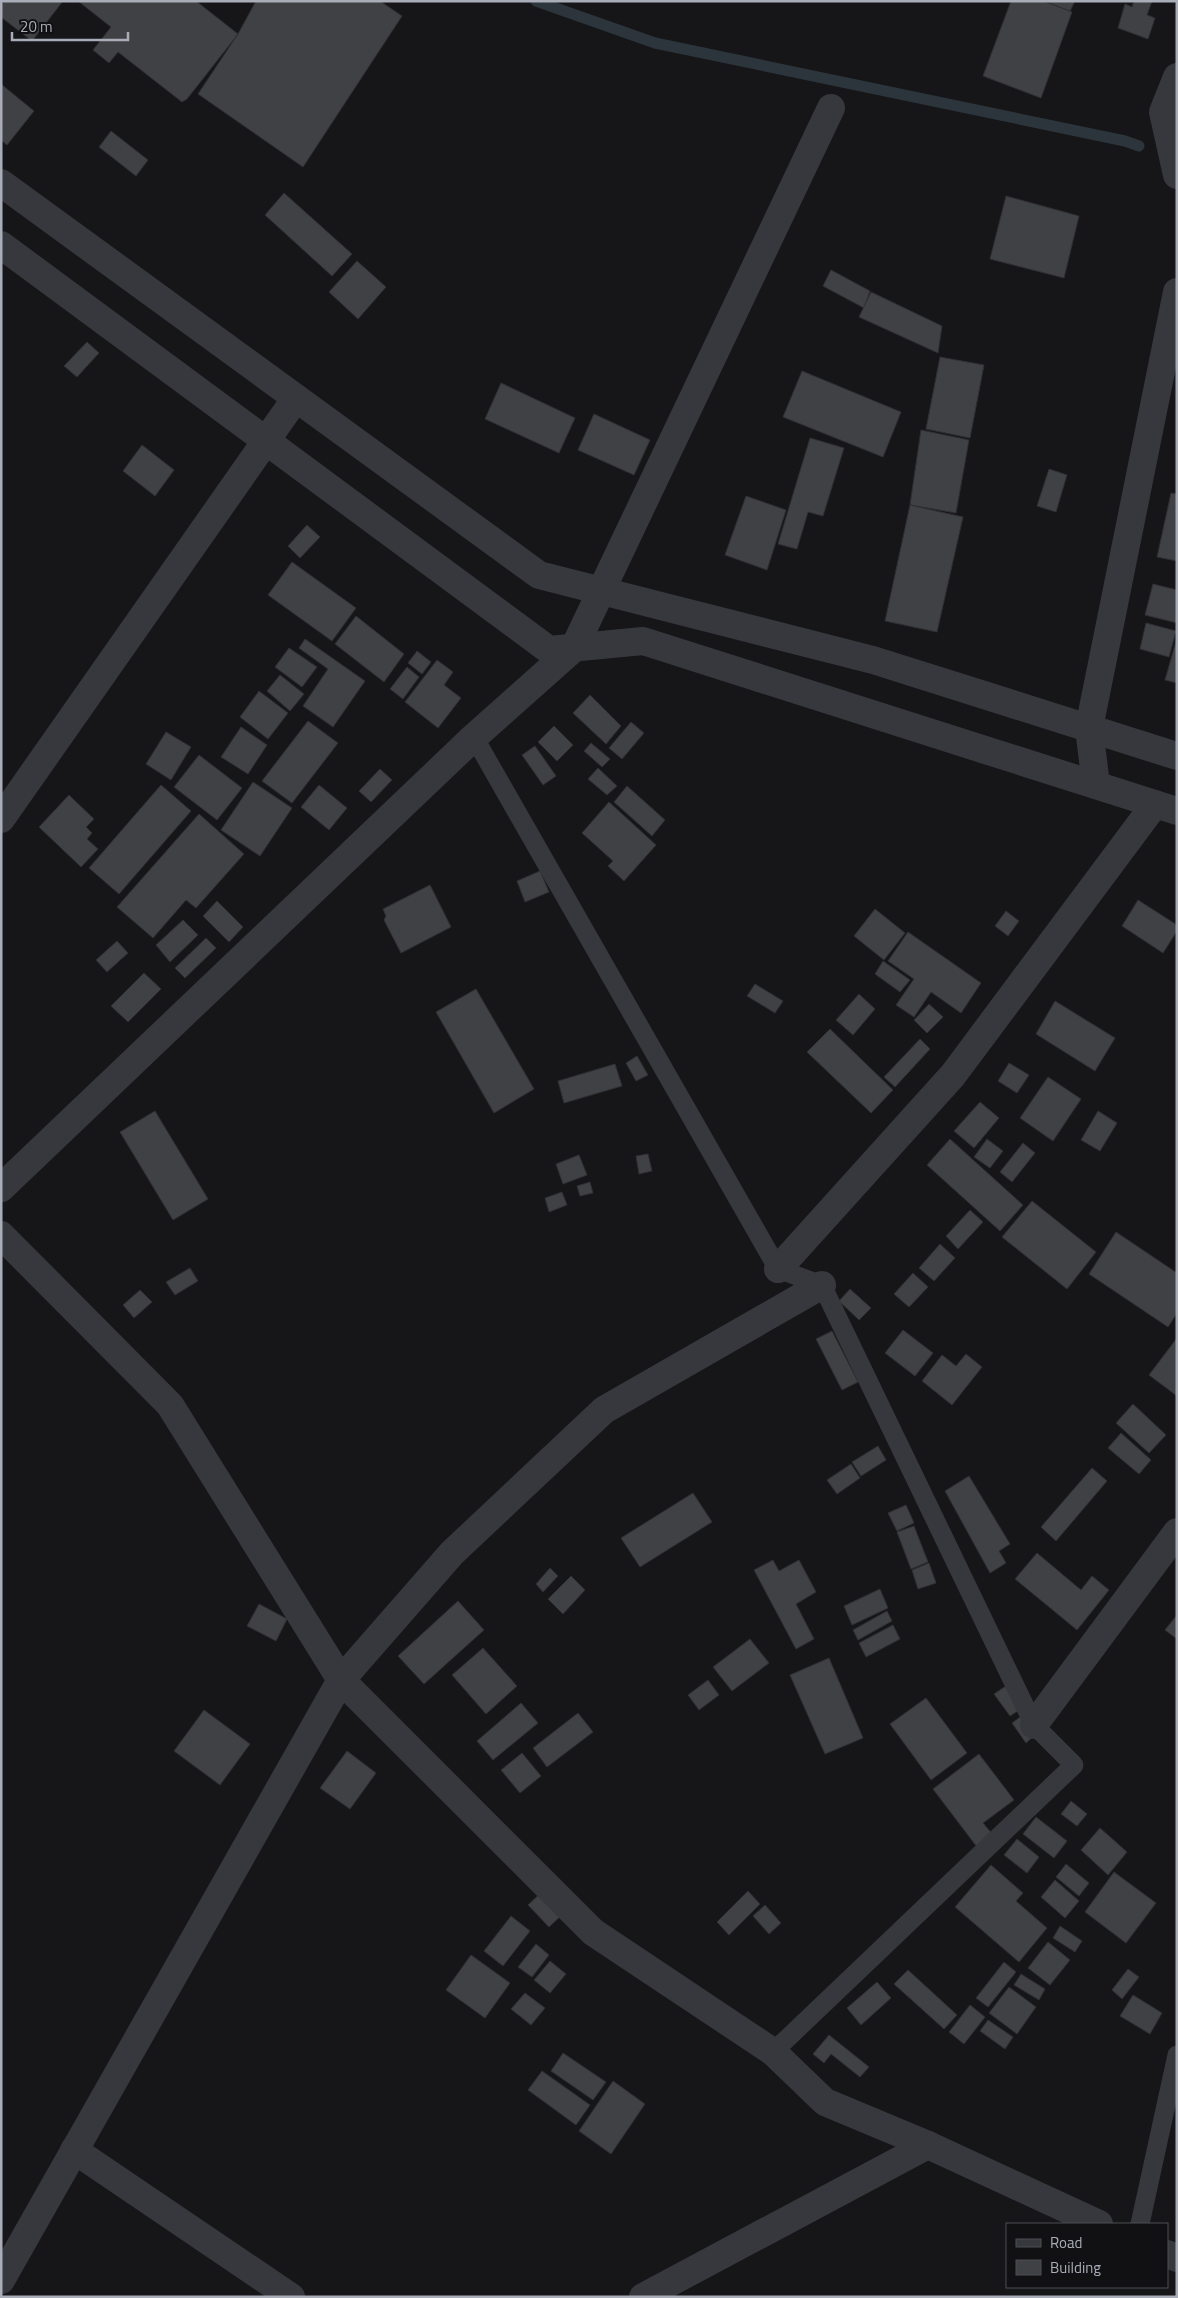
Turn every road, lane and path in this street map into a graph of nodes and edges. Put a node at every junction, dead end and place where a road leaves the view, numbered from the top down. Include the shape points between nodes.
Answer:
1 (1177, 78) edge
2 (831, 108) dead end
3 (1177, 175) edge
4 (3, 189) edge
5 (1, 245) edge
6 (1177, 292) edge
7 (296, 398) junction
8 (266, 440) junction
9 (602, 591) junction
10 (574, 648) junction
11 (1089, 728) junction
12 (474, 737) junction
13 (1177, 756) edge
14 (1096, 785) junction
15 (1166, 808) edge
16 (1, 819) edge
17 (1, 1188) edge
18 (1, 1235) edge
19 (778, 1269) junction
20 (822, 1285) junction
21 (1177, 1532) edge
22 (341, 1680) junction
23 (1034, 1725) junction
24 (772, 2052) junction
25 (1177, 2056) edge
26 (928, 2145) junction
27 (74, 2150) junction
28 (1097, 2223) edge
29 (1140, 2223) edge
30 (1, 2280) edge
31 (291, 2297) edge
32 (642, 2297) edge

1 - 3 street via 1163,112
2 - 9 street
4 - 7 street
5 - 8 street
6 - 11 street
7 - 8 street
7 - 9 street via 539,574
8 - 10 street via 549,650
8 - 16 street
9 - 10 street
9 - 11 street via 873,660
10 - 12 street
10 - 14 street via 643,641
11 - 13 street
11 - 14 street
12 - 17 street
12 - 19 lane
14 - 15 street
15 - 19 street via 953,1076
18 - 22 street via 170,1405
19 - 20 lane
20 - 22 street via 604,1410 452,1553
20 - 23 lane
21 - 23 street
22 - 24 street via 593,1932
22 - 27 street
23 - 24 lane via 1074,1765
24 - 26 street via 825,2102
25 - 29 lane
26 - 28 street
26 - 32 street
27 - 30 street
27 - 31 street

